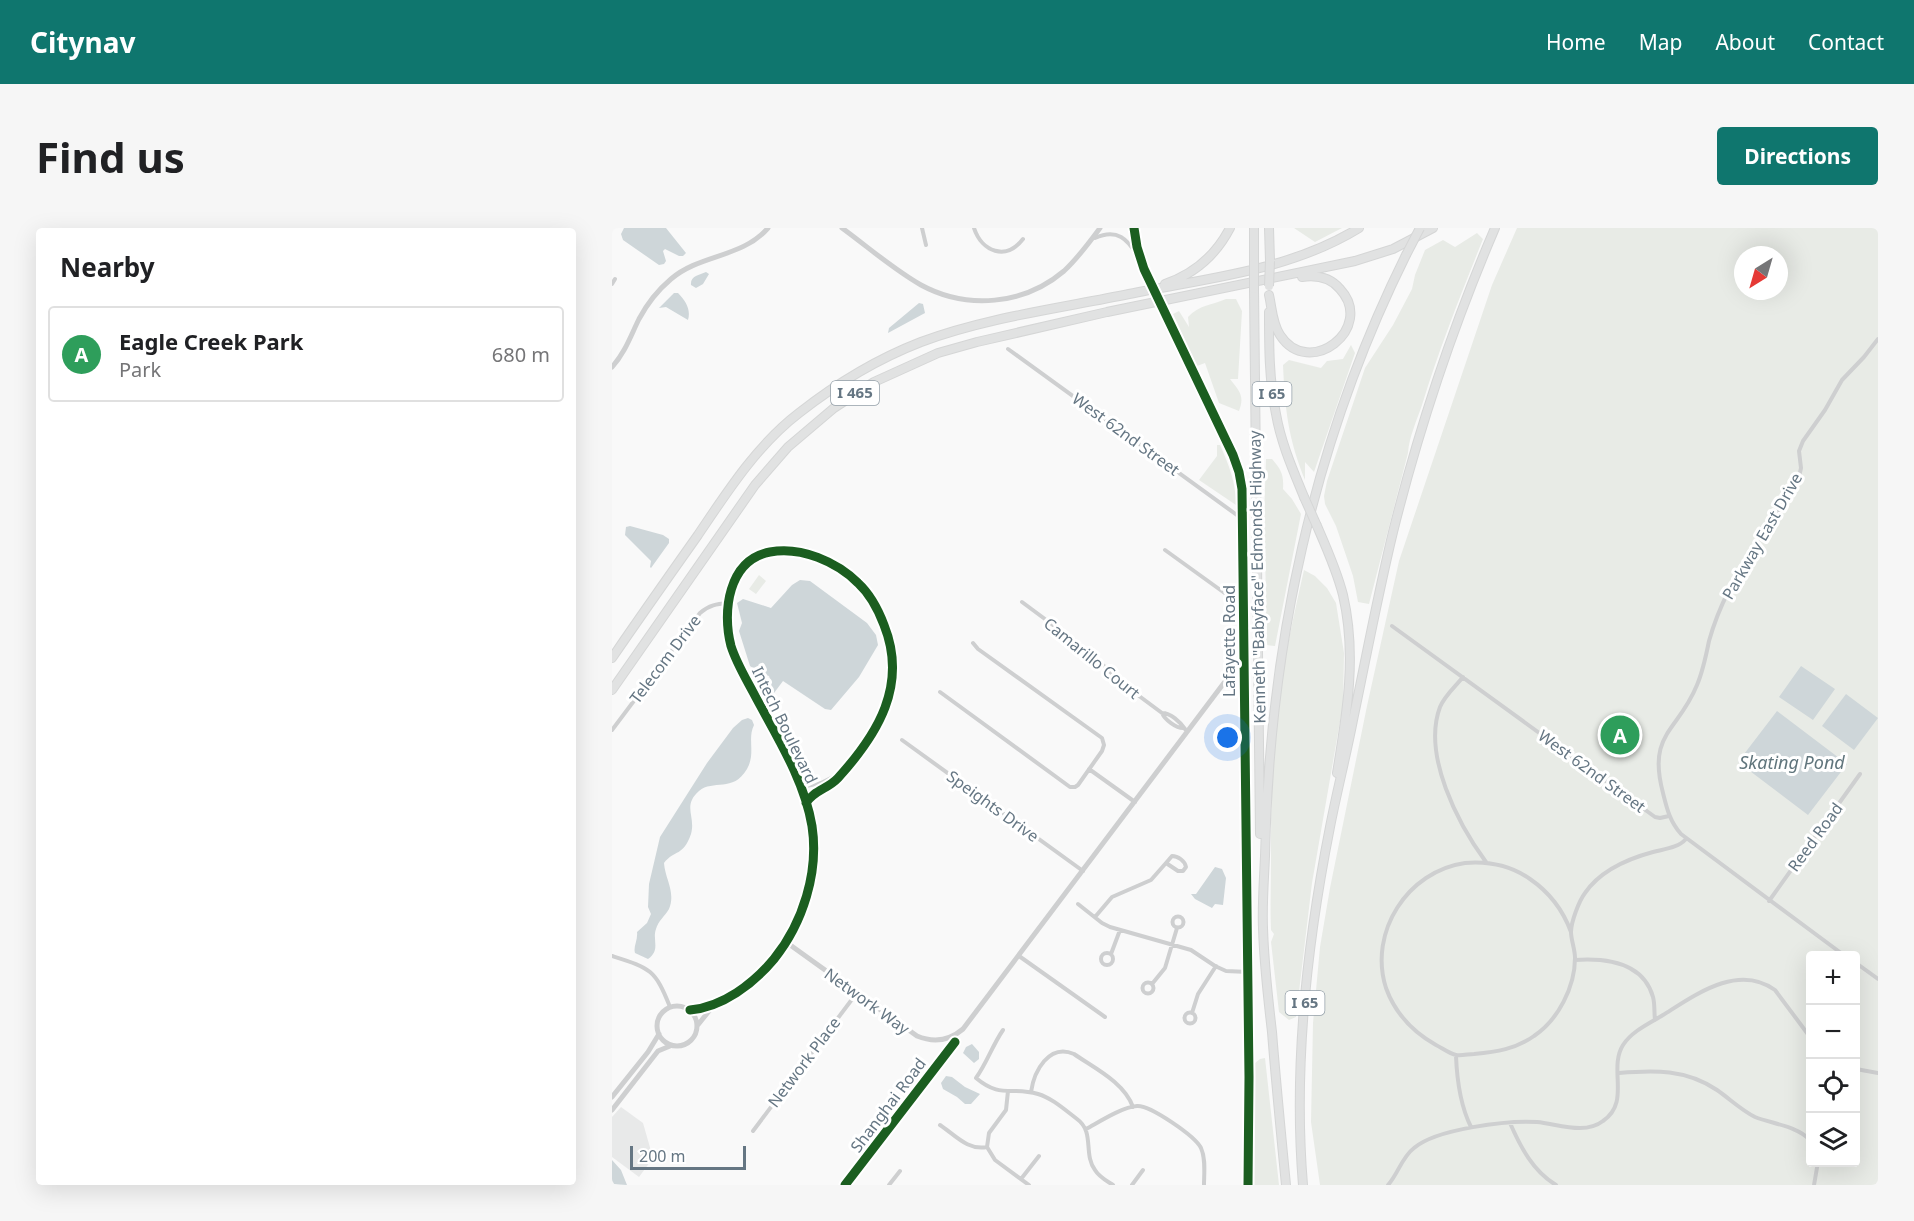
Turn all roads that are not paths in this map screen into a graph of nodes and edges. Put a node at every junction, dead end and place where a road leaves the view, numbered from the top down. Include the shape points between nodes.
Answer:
1 (768, 228) edge
2 (842, 228) edge
3 (921, 228) edge
4 (974, 228) edge
5 (1100, 228) edge
6 (1134, 228) edge
7 (1230, 228) edge
8 (1254, 228) edge
9 (1269, 228) edge
10 (1359, 228) edge
11 (1420, 228) edge
12 (1433, 228) edge
13 (1495, 228) edge
14 (1023, 239) dead end
15 (1089, 242) junction
16 (926, 245) dead end
17 (1144, 269) junction
18 (615, 279) dead end
19 (612, 284) edge
20 (1269, 290) junction
21 (1135, 293) junction
22 (1165, 300) junction
23 (1878, 339) edge
24 (1008, 350) dead end
25 (612, 367) edge
26 (1243, 519) junction
27 (1165, 550) dead end
28 (1022, 602) dead end
29 (728, 603) junction
30 (1244, 607) junction
31 (1392, 626) dead end
32 (973, 643) dead end
33 (1245, 655) junction
34 (612, 658) edge
35 (1463, 677) junction
36 (612, 690) edge
37 (940, 692) dead end
38 (612, 730) edge
39 (1186, 730) junction
40 (902, 740) dead end
41 (1089, 769) junction
42 (842, 773) junction
43 (1860, 774) dead end
44 (801, 788) junction
45 (1135, 802) junction
46 (806, 803) junction
47 (1669, 816) junction
48 (1330, 825) junction
49 (1686, 839) junction
50 (1486, 862) junction
51 (1166, 863) junction
52 (1083, 871) junction
53 (1769, 901) junction
54 (1078, 904) dead end
55 (1095, 917) junction
56 (1263, 927) junction
57 (1176, 928) dead end
58 (1120, 930) junction
59 (1571, 932) junction
60 (786, 942) junction
61 (1172, 945) junction
62 (1838, 951) edge
63 (1111, 954) dead end
64 (612, 956) edge
65 (1019, 956) junction
66 (1575, 960) junction
67 (1216, 966) junction
68 (1860, 966) edge
69 (1248, 972) junction
70 (1878, 979) edge
71 (1152, 984) dead end
72 (856, 994) junction
73 (713, 1006) junction
74 (670, 1007) junction
75 (690, 1010) junction
76 (1192, 1012) dead end
77 (1105, 1017) dead end
78 (1655, 1020) junction
79 (697, 1027) junction
80 (1003, 1030) dead end
81 (1806, 1032) edge
82 (658, 1034) junction
83 (672, 1046) junction
84 (1456, 1055) junction
85 (1860, 1070) edge
86 (1619, 1073) junction
87 (1878, 1073) edge
88 (1008, 1091) junction
89 (1031, 1092) junction
90 (612, 1097) edge
91 (1133, 1107) junction
92 (613, 1108) edge
93 (1510, 1123) junction
94 (940, 1125) dead end
95 (1471, 1127) junction
96 (1086, 1129) junction
97 (753, 1131) dead end
98 (1806, 1137) edge
99 (987, 1147) junction
100 (1039, 1156) dead end
101 (1817, 1167) edge
102 (1143, 1170) dead end
103 (900, 1171) dead end
104 (1022, 1179) junction
105 (890, 1185) edge
106 (1029, 1185) edge
107 (1113, 1185) edge
108 (1132, 1185) edge
109 (1204, 1185) edge
110 (1248, 1185) edge
111 (1286, 1185) edge
112 (1303, 1185) edge
113 (1388, 1185) edge
114 (1557, 1185) edge
115 (1815, 1185) edge

1 - 25 street via 745,247 694,265 667,282 646,307
2 - 15 street via 922,285 975,300 1008,298 1038,288 1065,270
3 - 16 street
4 - 14 street via 981,242 994,250 1009,250
5 - 15 street
6 - 17 main road, Lafayette Road
7 - 21 highway via 1210,257 1190,272
8 - 56 highway, Kenneth "Babyface" Edmonds Highway / I 65, bridge
9 - 20 highway, Kenneth "Babyface" Edmonds Highway / I 65, bridge
10 - 21 highway, I 465 via 1327,246 1282,262
11 - 56 highway, bridge via 1375,324 1342,410 1296,569 1270,742
12 - 22 highway, I 465 via 1359,260
13 - 48 highway via 1449,346 1411,466
15 - 17 street via 1103,235 1120,236 1132,245
17 - 26 main road, Lafayette Road, bridge via 1235,460 1242,486
18 - 19 street
20 - 22 highway via 1278,332 1296,349 1325,350 1347,328 1350,312 1345,296 1334,283 1318,277
20 - 48 highway, Kenneth "Babyface" Edmonds Highway / I 65, bridge via 1273,401 1283,443 1336,572 1349,630 1349,697
21 - 34 highway, I 465 via 929,339 863,370 799,413 733,484
22 - 36 highway, I 465 via 938,353 884,376 843,402 804,431 760,478
23 - 47 street, Parkway East Drive via 1842,380 1803,441 1799,477 1726,596 1694,692 1660,749 1658,775
24 - 26 street, West 62nd Street
26 - 30 main road, Lafayette Road
27 - 30 street
28 - 39 street, Camarillo Court
29 - 38 street, Telecom Drive via 706,607 700,613
29 - 42 street, Intech Boulevard via 745,564 770,552 798,552 826,560 841,568 870,596 889,636 892,683 878,725
29 - 44 street, Intech Boulevard via 728,629 736,659
30 - 33 main road, Lafayette Road
31 - 35 street, West 62nd Street
32 - 41 street via 1102,738 1104,749
33 - 39 street
33 - 69 main road, Lafayette Road
35 - 47 street, West 62nd Street via 1655,817
35 - 50 street via 1439,710 1438,757 1456,811
37 - 41 street via 1070,786 1078,785
39 - 45 street
40 - 52 street, Speights Drive
41 - 45 street
42 - 44 street
42 - 46 street via 832,784 813,793
43 - 53 street, Reed Road
44 - 46 street, Intech Boulevard
45 - 52 street
46 - 60 street, Intech Boulevard via 813,837 811,876 803,906
47 - 49 street, West 62nd Street
48 - 112 highway, I 65 via 1304,1006 1300,1105
49 - 53 street, West 62nd Street
49 - 59 street via 1680,845 1629,860 1592,884 1581,899
50 - 59 street via 1512,869 1536,883 1559,908
50 - 84 street via 1450,867 1413,887 1395,911 1382,949 1385,983 1399,1012 1423,1037
51 - 51 street via 1178,872 1186,867 1175,856
51 - 55 street via 1151,880 1112,897
52 - 65 street
53 - 62 street, West 62nd Street
54 - 55 street
55 - 58 street
56 - 111 highway, I 65
57 - 61 street
58 - 61 street
58 - 63 street
59 - 66 street
60 - 72 street, Network Way
60 - 73 street, Intech Boulevard via 752,981
61 - 67 street via 1196,953
61 - 71 street via 1164,968
64 - 74 street via 650,971 662,986
65 - 72 street, Network Way via 963,1029 937,1041 918,1037
65 - 77 street
66 - 78 street via 1610,961 1632,969 1650,988
66 - 84 street via 1567,993 1539,1033 1507,1050
67 - 69 street
67 - 76 street via 1198,994
68 - 70 street
69 - 110 main road, Lafayette Road
72 - 97 street, Network Place
73 - 75 street, Intech Boulevard
73 - 79 street, Intech Boulevard
74 - 75 street
74 - 82 street via 658,1019
75 - 79 street
78 - 81 street via 1710,987 1750,980 1775,990
78 - 86 street via 1624,1044
79 - 83 street via 690,1042
80 - 88 street via 976,1078 991,1089
82 - 83 street
82 - 90 street
83 - 92 street via 658,1051
84 - 95 street via 1463,1111
85 - 87 street
86 - 93 street via 1617,1103 1610,1116 1598,1125 1581,1128
86 - 98 street via 1658,1071 1686,1075 1709,1085 1752,1115
88 - 89 street
88 - 99 street via 1006,1110 989,1133
89 - 91 street via 1035,1074 1047,1057 1065,1051 1120,1087
89 - 96 street via 1053,1101
91 - 96 street
91 - 109 street via 1153,1110 1198,1143 1204,1155
93 - 95 street
93 - 114 street via 1527,1157
94 - 99 street via 970,1147
95 - 113 street via 1417,1145 1406,1155
96 - 107 street via 1094,1169
99 - 104 street via 995,1160
100 - 104 street
101 - 115 street
102 - 108 street
103 - 105 street
104 - 106 street

